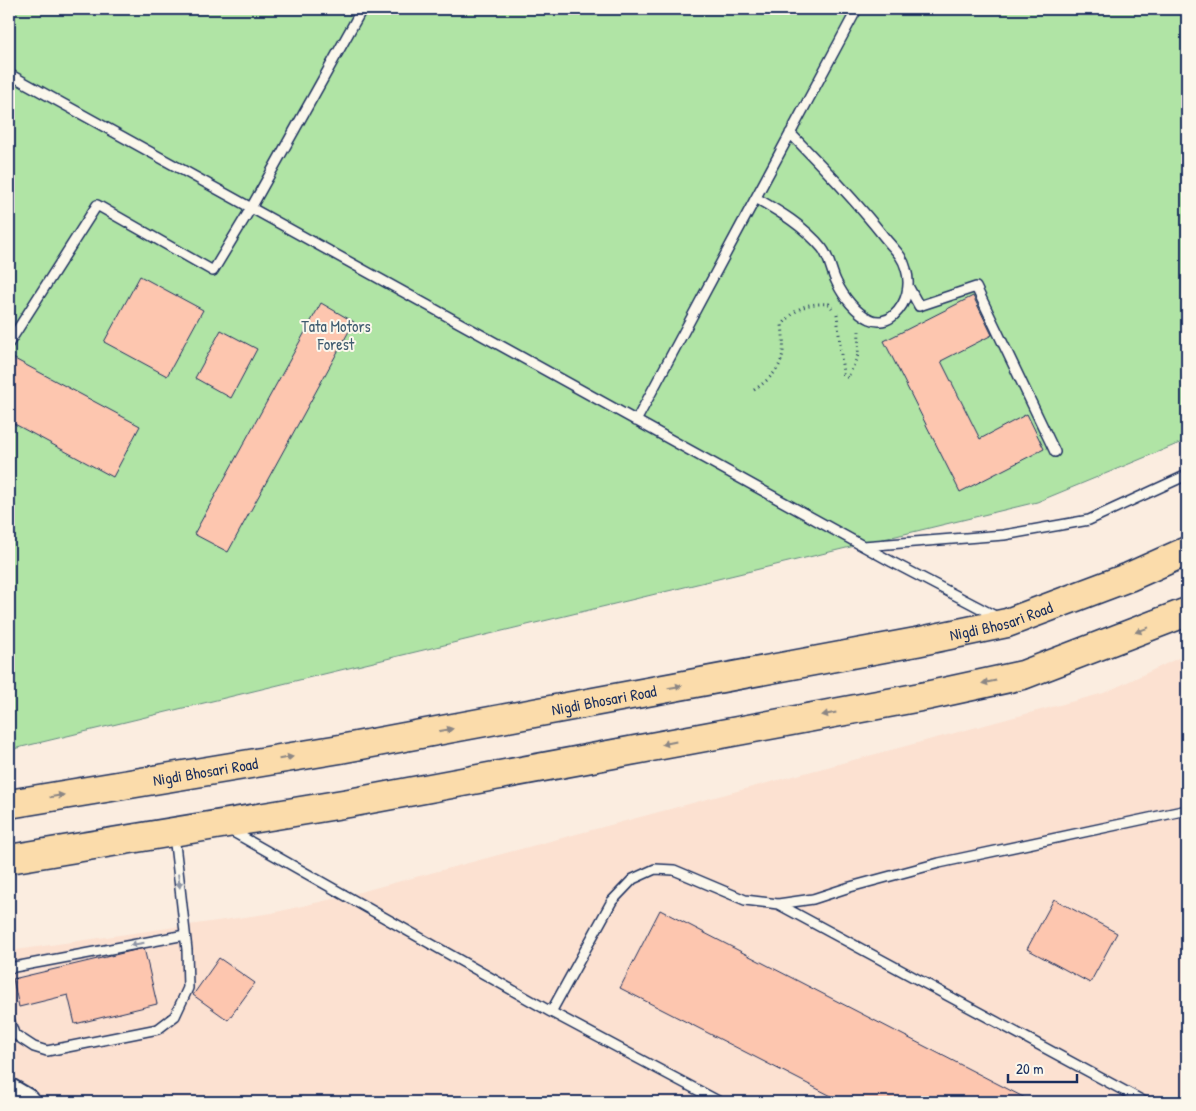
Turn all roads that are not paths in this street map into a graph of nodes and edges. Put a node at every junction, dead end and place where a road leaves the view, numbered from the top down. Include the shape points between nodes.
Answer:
1 (362, 9) edge
2 (857, 9) edge
3 (9, 74) edge
4 (790, 133) junction
5 (756, 198) junction
6 (251, 208) junction
7 (908, 286) junction
8 (9, 343) edge
9 (636, 421) junction
10 (1056, 452) dead end
11 (1187, 475) edge
12 (862, 546) junction
13 (1187, 551) edge
14 (1187, 612) edge
15 (1008, 623) junction
16 (9, 804) edge
17 (1187, 810) edge
18 (219, 824) junction
19 (173, 832) junction
20 (9, 860) edge
21 (778, 904) junction
22 (185, 935) junction
23 (9, 968) edge
24 (551, 1012) junction
25 (9, 1019) edge
26 (9, 1092) edge
27 (26, 1102) edge
28 (720, 1102) edge
29 (1145, 1102) edge

1 - 6 lane
2 - 4 lane
3 - 6 lane
4 - 5 lane
4 - 7 lane via 857,202 897,251 906,267
5 - 7 lane via 796,222 812,236 824,250 837,284 860,313 878,321 887,320 902,305
5 - 9 lane
6 - 8 lane via 213,271 97,205
6 - 9 lane
7 - 10 lane via 919,306 976,287
9 - 12 lane
11 - 12 lane via 1089,520 1004,535
12 - 15 lane
13 - 15 main road, Nigdi Bhosari Road via 1130,577
14 -> 18 main road via 1013,677 926,696
16 -> 15 main road, Nigdi Bhosari Road via 349,748
17 - 21 lane via 938,864 813,899
18 - 19 main road
18 - 24 lane
19 - 20 main road
19 -> 22 lane
21 - 24 lane via 745,900 674,870 655,869 632,878 612,901
21 - 29 lane
22 -> 23 lane
22 - 25 lane via 188,988 175,1016 158,1029 47,1051 14,1034
24 - 28 lane
26 - 27 street

